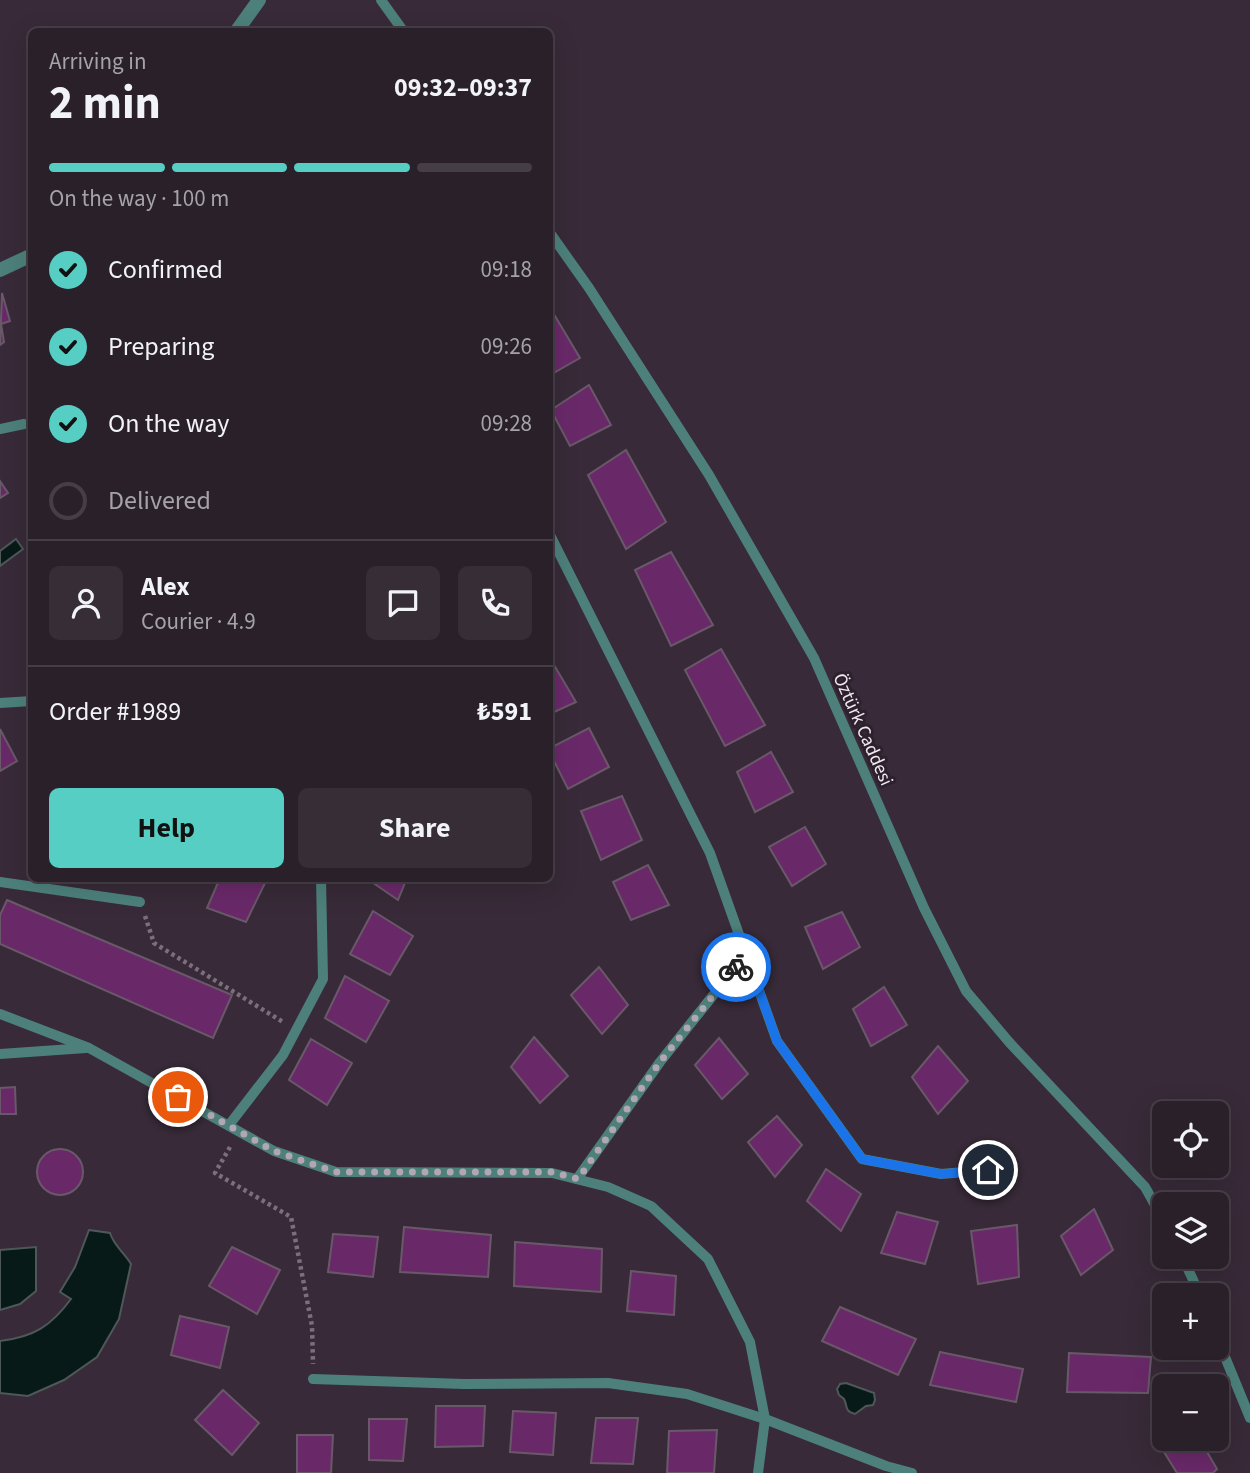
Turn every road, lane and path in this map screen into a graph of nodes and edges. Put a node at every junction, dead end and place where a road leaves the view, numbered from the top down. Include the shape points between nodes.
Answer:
1 (259, 0) edge
2 (381, 0) edge
3 (239, 28) edge
4 (401, 28) edge
5 (553, 237) edge
6 (28, 257) edge
7 (0, 270) edge
8 (24, 425) dead end
9 (0, 429) edge
10 (553, 541) edge
11 (28, 701) edge
12 (0, 703) edge
13 (0, 881) edge
14 (321, 882) edge
15 (140, 902) joint
16 (746, 954) junction
17 (0, 1014) edge
18 (296, 1030) junction
19 (89, 1048) junction
20 (0, 1054) edge
21 (235, 1128) junction
22 (1011, 1168) dead end
23 (578, 1179) junction
24 (1152, 1199) edge
25 (1226, 1360) edge
26 (313, 1379) joint
27 (1250, 1418) edge
28 (765, 1419) junction
29 (758, 1473) edge
30 (912, 1473) edge

1 - 3 street
2 - 4 lane
5 - 24 lane, Öztürk Caddesi via 709,475 814,658 924,908 966,991
6 - 7 street
8 - 9 lane
10 - 16 lane via 710,853
11 - 12 lane
13 - 15 lane
14 - 18 lane via 323,979
15 - 18 path via 154,943
16 - 22 lane via 777,1041 862,1159 941,1174
16 - 23 lane via 660,1062
17 - 19 lane
18 - 21 lane
19 - 20 lane
19 - 21 lane
21 - 23 lane via 274,1151 336,1172 552,1172
21 - 26 path via 215,1173 291,1217 312,1326
23 - 28 lane via 608,1186 651,1206 708,1259 750,1342
25 - 27 lane
26 - 28 lane via 608,1383 687,1394
28 - 29 lane
28 - 30 lane

